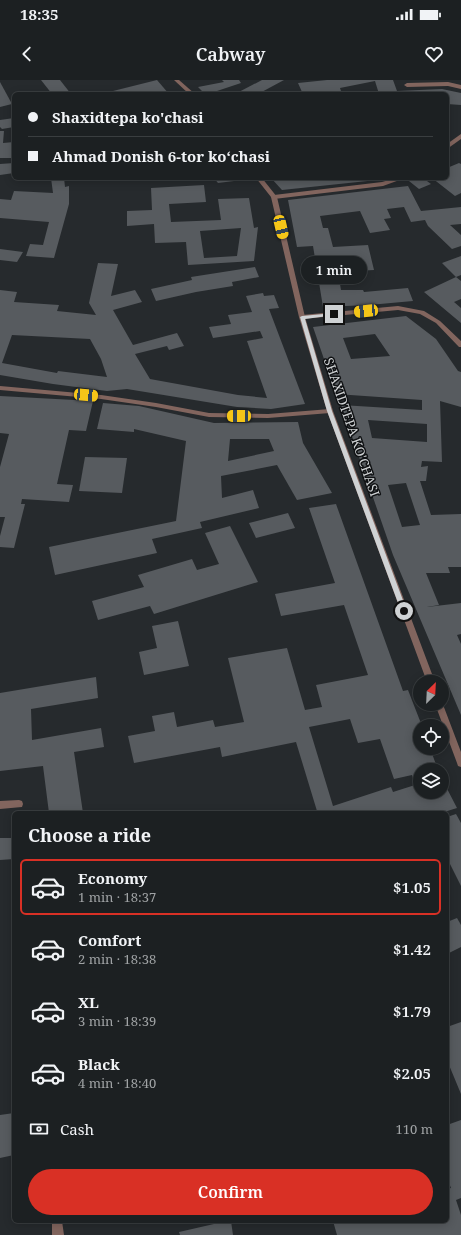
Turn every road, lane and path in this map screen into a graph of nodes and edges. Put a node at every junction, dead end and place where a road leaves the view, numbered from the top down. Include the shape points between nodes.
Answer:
1 (176, 80) edge
2 (407, 85) dead end
3 (461, 87) edge
4 (190, 92) edge
5 (461, 136) edge
6 (449, 145) edge
7 (261, 180) edge
8 (396, 180) edge
9 (274, 197) junction
10 (302, 317) junction
11 (461, 345) edge
12 (0, 388) edge
13 (330, 411) junction
14 (428, 675) edge
15 (442, 711) edge
16 (461, 762) edge
17 (19, 804) dead end
18 (0, 805) edge
19 (57, 1223) edge
20 (58, 1235) edge

1 - 4 street
2 - 3 street via 448,84
5 - 6 street
7 - 9 street, SHAXIDTEPA KO'CHASI
8 - 9 street via 383,184
9 - 10 street, SHAXIDTEPA KO'CHASI
10 - 11 street via 398,308 422,312 438,322
10 - 13 street, SHAXIDTEPA KO'CHASI
12 - 13 street via 101,397 210,415 268,416
13 - 14 street, SHAXIDTEPA KO'CHASI
15 - 16 street
17 - 18 street
19 - 20 street

